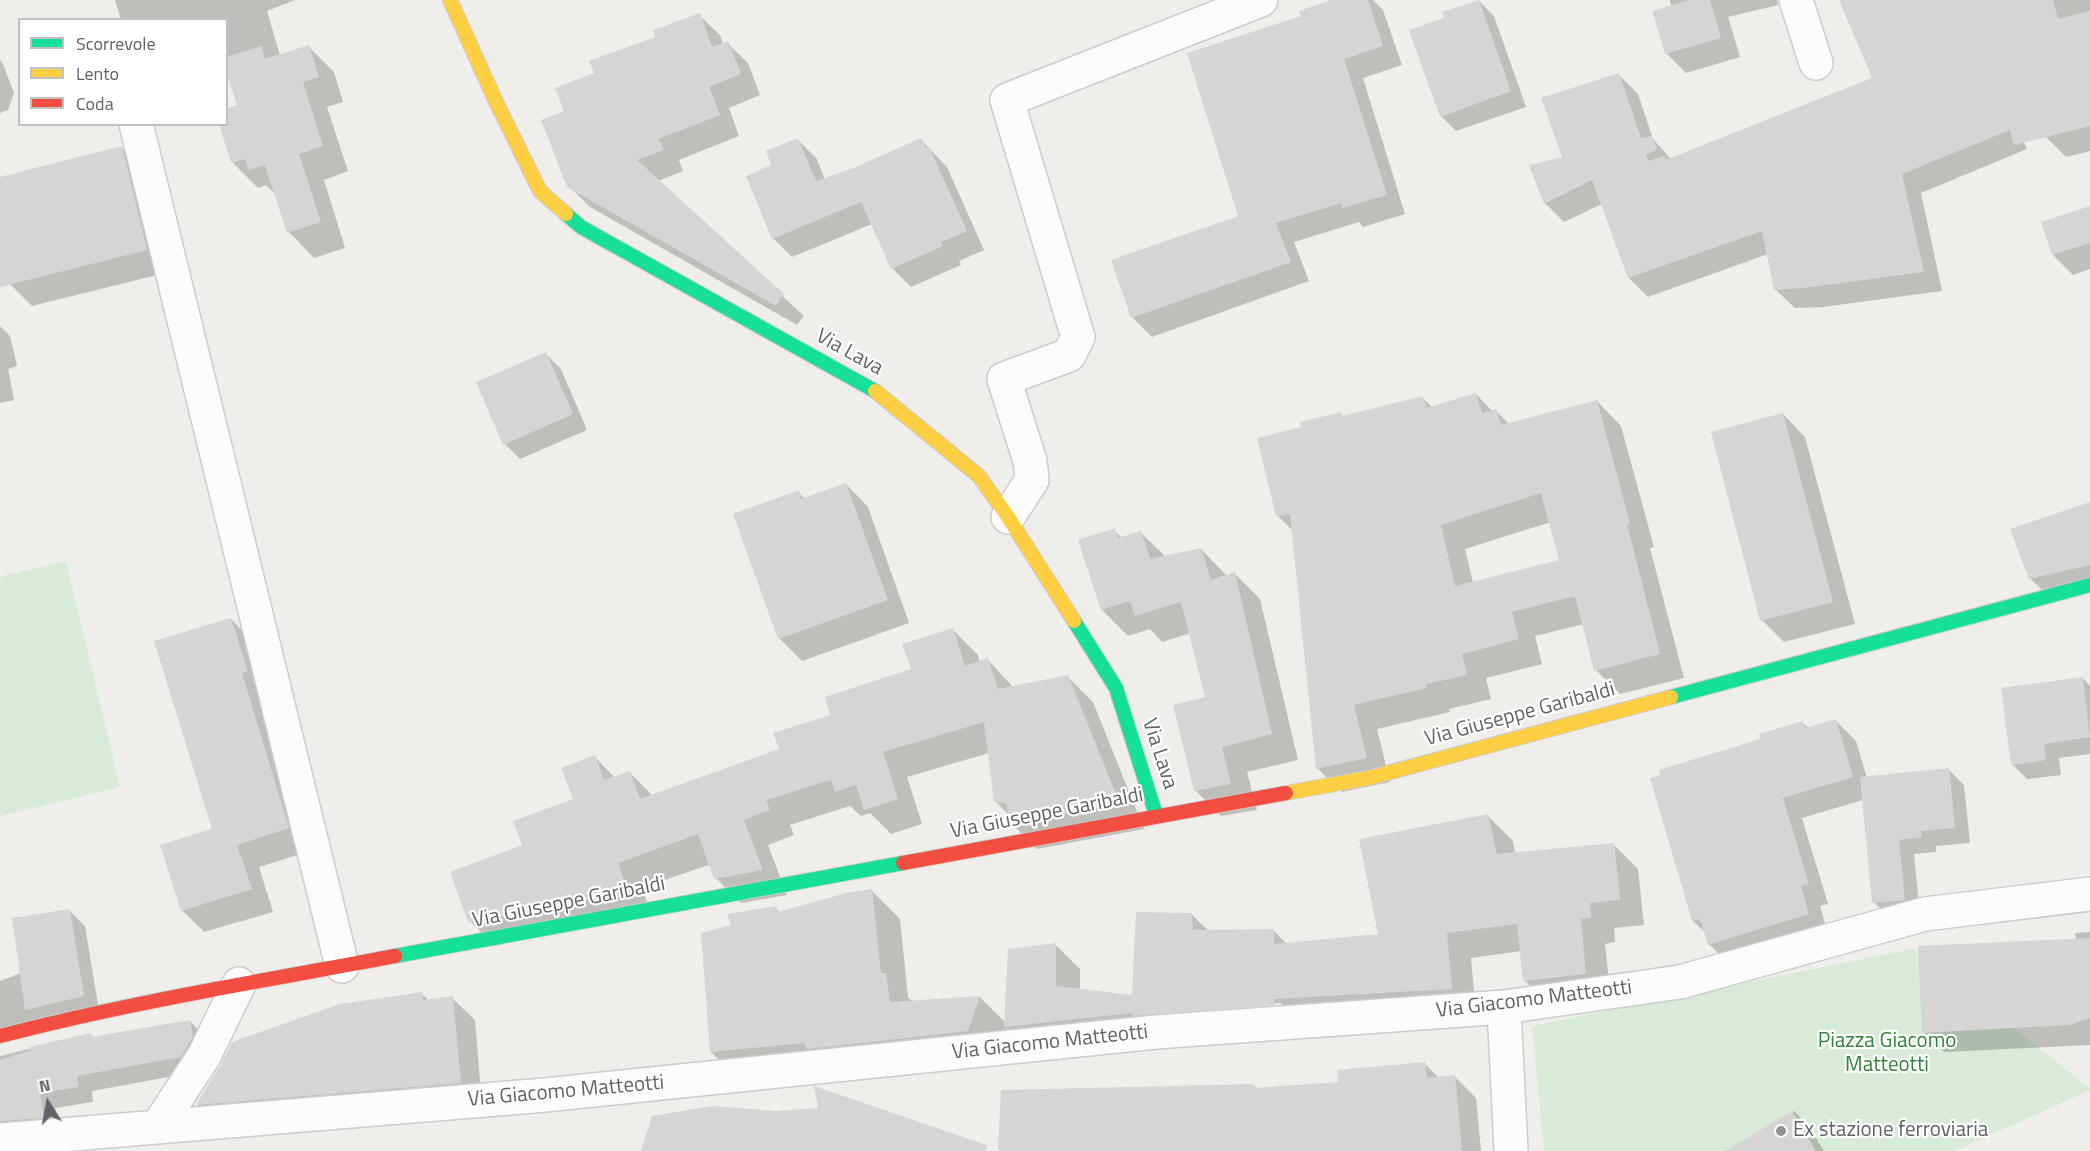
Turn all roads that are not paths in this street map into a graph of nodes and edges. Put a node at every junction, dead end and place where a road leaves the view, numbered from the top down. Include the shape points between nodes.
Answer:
1 (450, 0) edge
2 (1261, 0) edge
3 (1796, 0) edge
4 (1816, 63) dead end
5 (136, 126) edge
6 (1008, 517) junction
7 (2090, 585) edge
8 (1156, 815) junction
9 (2090, 894) edge
10 (342, 966) junction
11 (239, 984) junction
12 (1504, 1007) junction
13 (0, 1036) edge
14 (158, 1126) junction
15 (0, 1140) edge
16 (94, 1141) edge
17 (1511, 1151) edge

1 - 6 street, Via Lava via 540,191 581,227 881,394 979,476
2 - 6 street via 1007,100 1078,337 1069,355 1004,379 1030,461 1032,480
3 - 4 street
5 - 10 street
6 - 8 street, Via Lava via 1116,688
7 - 8 street, Via Giuseppe Garibaldi via 1368,777
8 - 10 street, Via Giuseppe Garibaldi
9 - 12 street, Via Giacomo Matteotti via 1925,914 1680,982
10 - 11 street, Via Giuseppe Garibaldi
11 - 13 street, Via Giuseppe Garibaldi via 58,1020
11 - 14 street via 204,1056
12 - 14 street, Via Giacomo Matteotti via 1156,1032 545,1095
12 - 17 street
14 - 16 street, Via Giacomo Matteotti
15 - 16 street, Via Giacomo Matteotti

